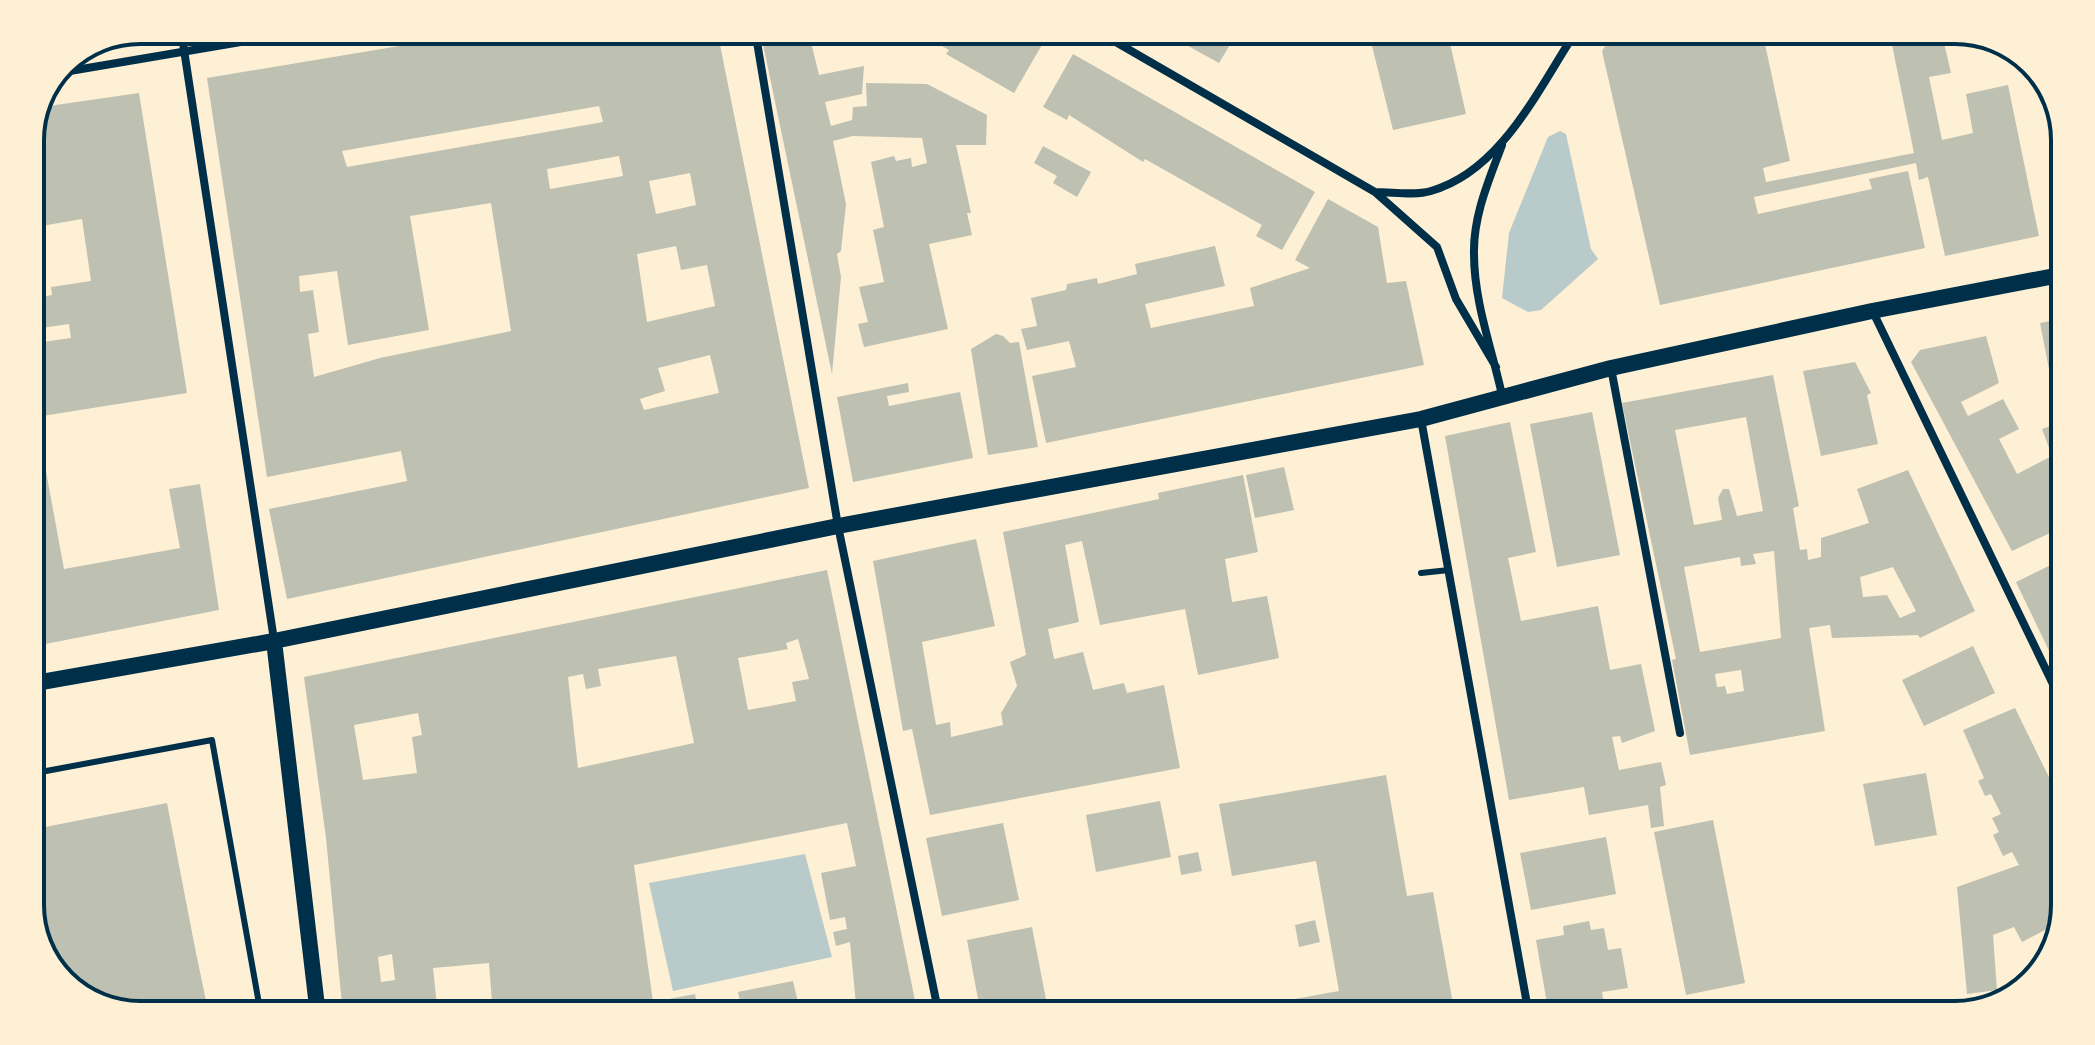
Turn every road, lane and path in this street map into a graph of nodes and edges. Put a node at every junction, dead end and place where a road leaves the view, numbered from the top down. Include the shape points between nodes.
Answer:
1 (183, 44) edge
2 (222, 44) edge
3 (757, 44) edge
4 (1119, 44) edge
5 (1568, 44) edge
6 (184, 50) junction
7 (75, 70) edge
8 (1503, 140) junction
9 (1375, 192) junction
10 (2051, 277) edge
11 (1872, 311) junction
12 (1496, 367) junction
13 (1611, 368) junction
14 (1502, 395) junction
15 (1421, 419) junction
16 (838, 526) junction
17 (1449, 570) junction
18 (1421, 573) dead end
19 (274, 641) junction
20 (2051, 680) edge
21 (44, 682) edge
22 (1680, 733) dead end
23 (44, 771) edge
24 (259, 1001) edge
25 (316, 1001) edge
26 (936, 1001) edge
27 (1526, 1001) edge

1 - 6 street
2 - 6 street
3 - 16 street
4 - 9 street
5 - 8 street
6 - 7 street
6 - 19 street
8 - 9 street via 1468,176 1429,192
8 - 12 street via 1481,204 1473,252
9 - 12 street via 1437,247 1456,299
10 - 11 main road
11 - 13 main road
11 - 20 street
12 - 14 street
13 - 14 main road
13 - 22 street
14 - 15 main road
15 - 16 main road
15 - 17 street
16 - 19 main road
16 - 26 street
17 - 18 lane
17 - 27 street
19 - 21 main road
19 - 25 main road
23 - 24 lane via 212,740

